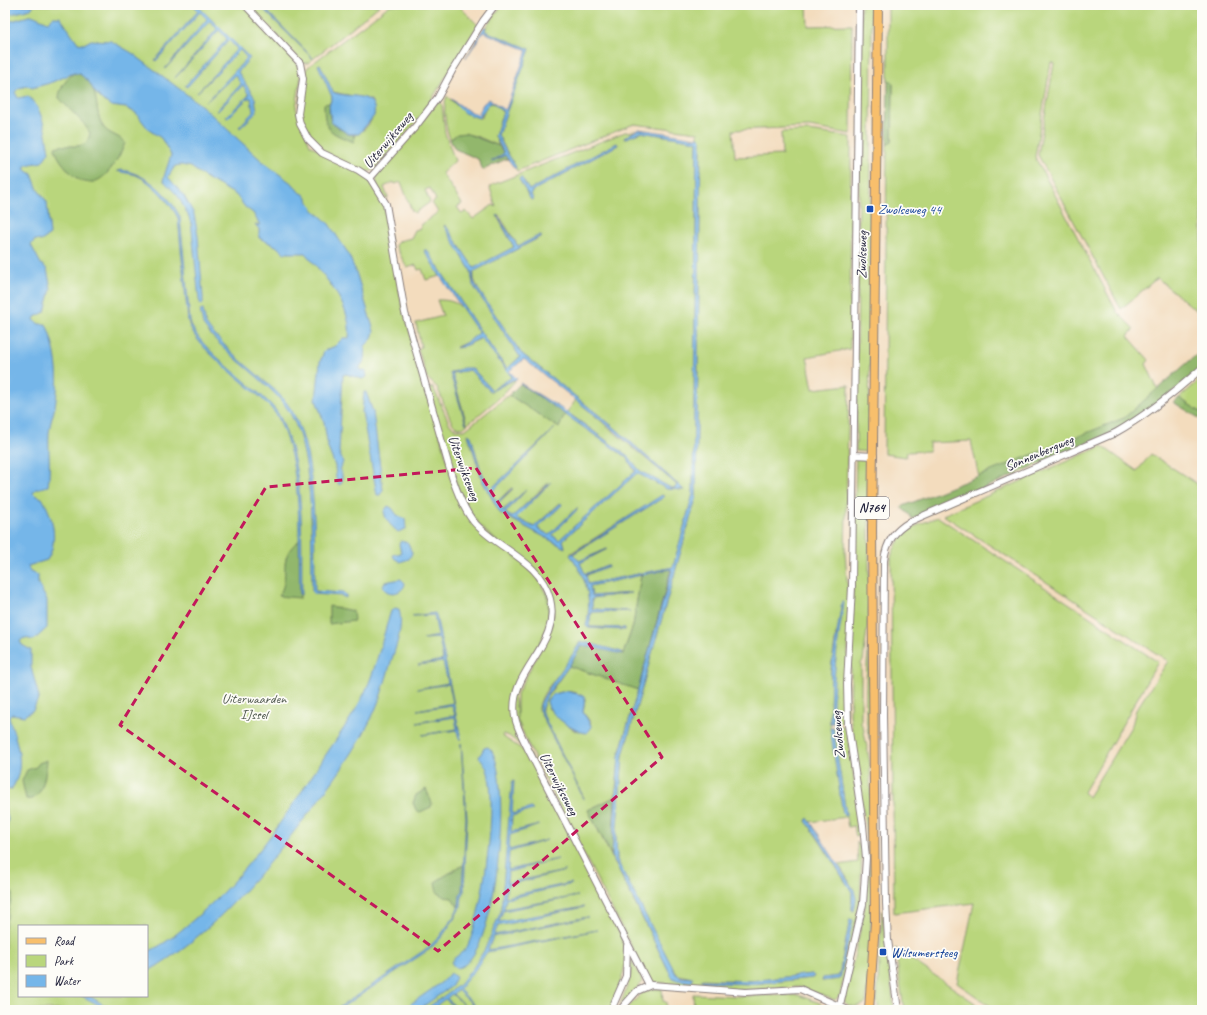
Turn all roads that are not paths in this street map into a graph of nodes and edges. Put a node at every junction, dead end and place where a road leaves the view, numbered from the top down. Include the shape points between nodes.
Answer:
1 (245, 5) edge
2 (495, 5) edge
3 (859, 5) edge
4 (878, 5) edge
5 (370, 178) junction
6 (1202, 368) edge
7 (854, 455) junction
8 (874, 456) junction
9 (627, 944) junction
10 (648, 985) junction
11 (839, 1009) edge
12 (612, 1010) edge
13 (620, 1010) edge
14 (848, 1010) edge
15 (869, 1010) edge
16 (898, 1010) edge

1 - 5 street via 300,63 303,79 298,114 308,139 327,156
2 - 5 street, Uiterwijkseweg via 483,20 438,97
3 - 7 street, Zwolseweg
4 - 8 main road, Zwolseweg / N764
5 - 9 street, Uiterwijkseweg via 387,208 405,313 461,501 473,521 490,538 534,569 547,591 552,609 551,626 546,641 519,685 515,700 515,718 530,753
6 - 16 street, Sonnenbergweg via 1160,404 1115,434 911,521 894,533 887,544 883,715 886,903 888,940
7 - 8 street
7 - 11 street, Zwolseweg via 848,725 866,858 863,904
8 - 15 main road, Zwolseweg / N764 via 874,922
9 - 10 street, Uiterwijkseweg
9 - 12 street, Uiterwijkseweg via 626,976
10 - 11 street via 746,992 792,988 807,991
10 - 13 street via 637,991
11 - 14 street

